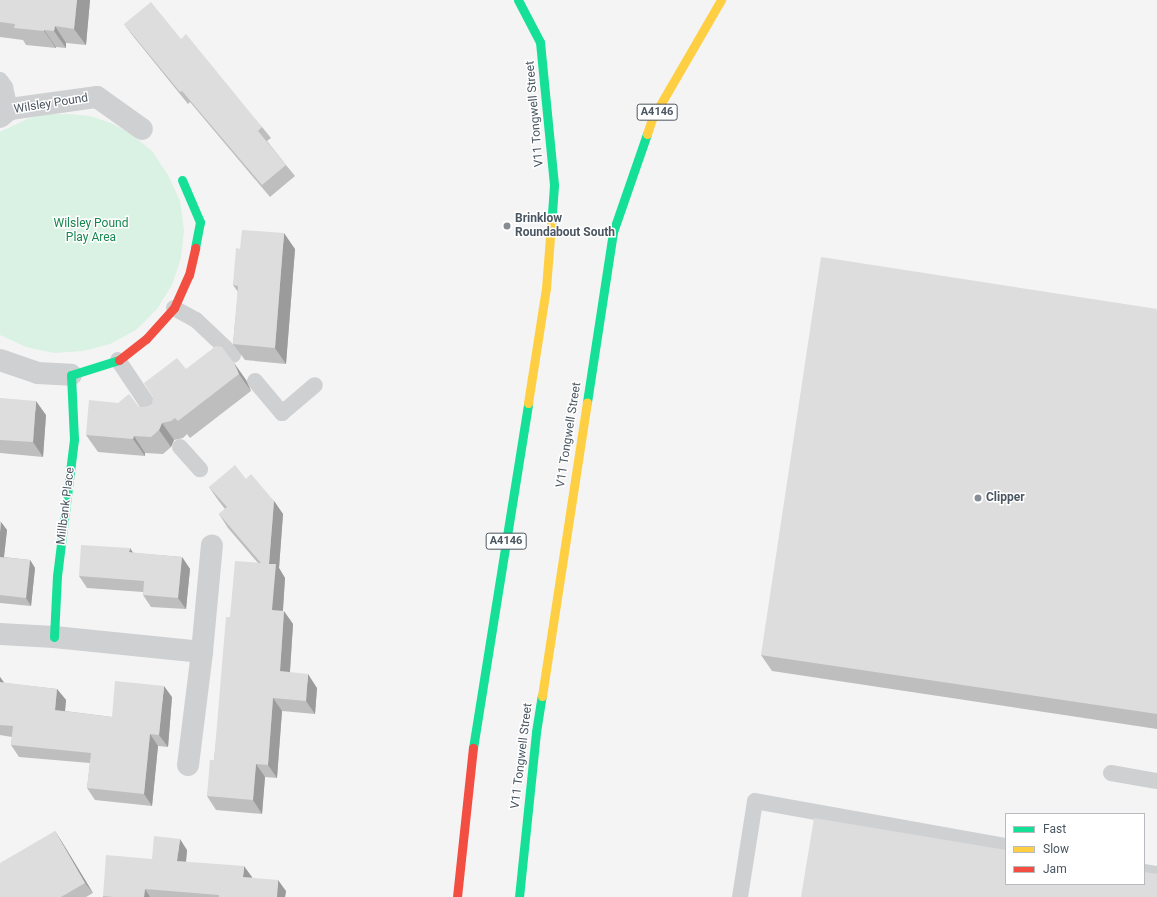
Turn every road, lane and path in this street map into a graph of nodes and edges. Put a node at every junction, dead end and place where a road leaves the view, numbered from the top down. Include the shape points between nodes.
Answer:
1 (518, 0) edge
2 (721, 0) edge
3 (0, 80) edge
4 (5, 113) edge
5 (142, 129) dead end
6 (182, 180) dead end
7 (174, 308) junction
8 (233, 355) edge
9 (0, 360) edge
10 (118, 360) junction
11 (71, 375) junction
12 (254, 381) dead end
13 (315, 385) dead end
14 (155, 415) edge
15 (180, 448) dead end
16 (200, 469) dead end
17 (212, 545) dead end
18 (0, 634) edge
19 (54, 637) junction
20 (202, 652) junction
21 (188, 765) dead end
22 (1111, 773) dead end
23 (1157, 781) edge
24 (1005, 846) edge
25 (1145, 872) edge
26 (1157, 874) edge
27 (457, 897) edge
28 (519, 897) edge
29 (740, 897) edge

1 - 27 main road, V11 Tongwell Street / A4146 via 540,42 554,185 546,288 475,734
2 - 28 main road, V11 Tongwell Street / A4146 via 652,119 613,232 536,732
3 - 4 lane via 5,88
4 - 5 street, Wilsley Pound via 97,97
6 - 7 main road via 200,222 189,274
7 - 8 lane via 196,320
7 - 10 main road via 146,339
9 - 11 street via 38,373
10 - 11 main road
10 - 14 lane
11 - 19 main road, Millbank Place via 74,439 57,576
12 - 13 lane via 282,413
15 - 16 lane
17 - 20 street
18 - 19 street
19 - 20 street
20 - 21 street
22 - 23 lane
24 - 29 lane via 755,801
25 - 26 lane

